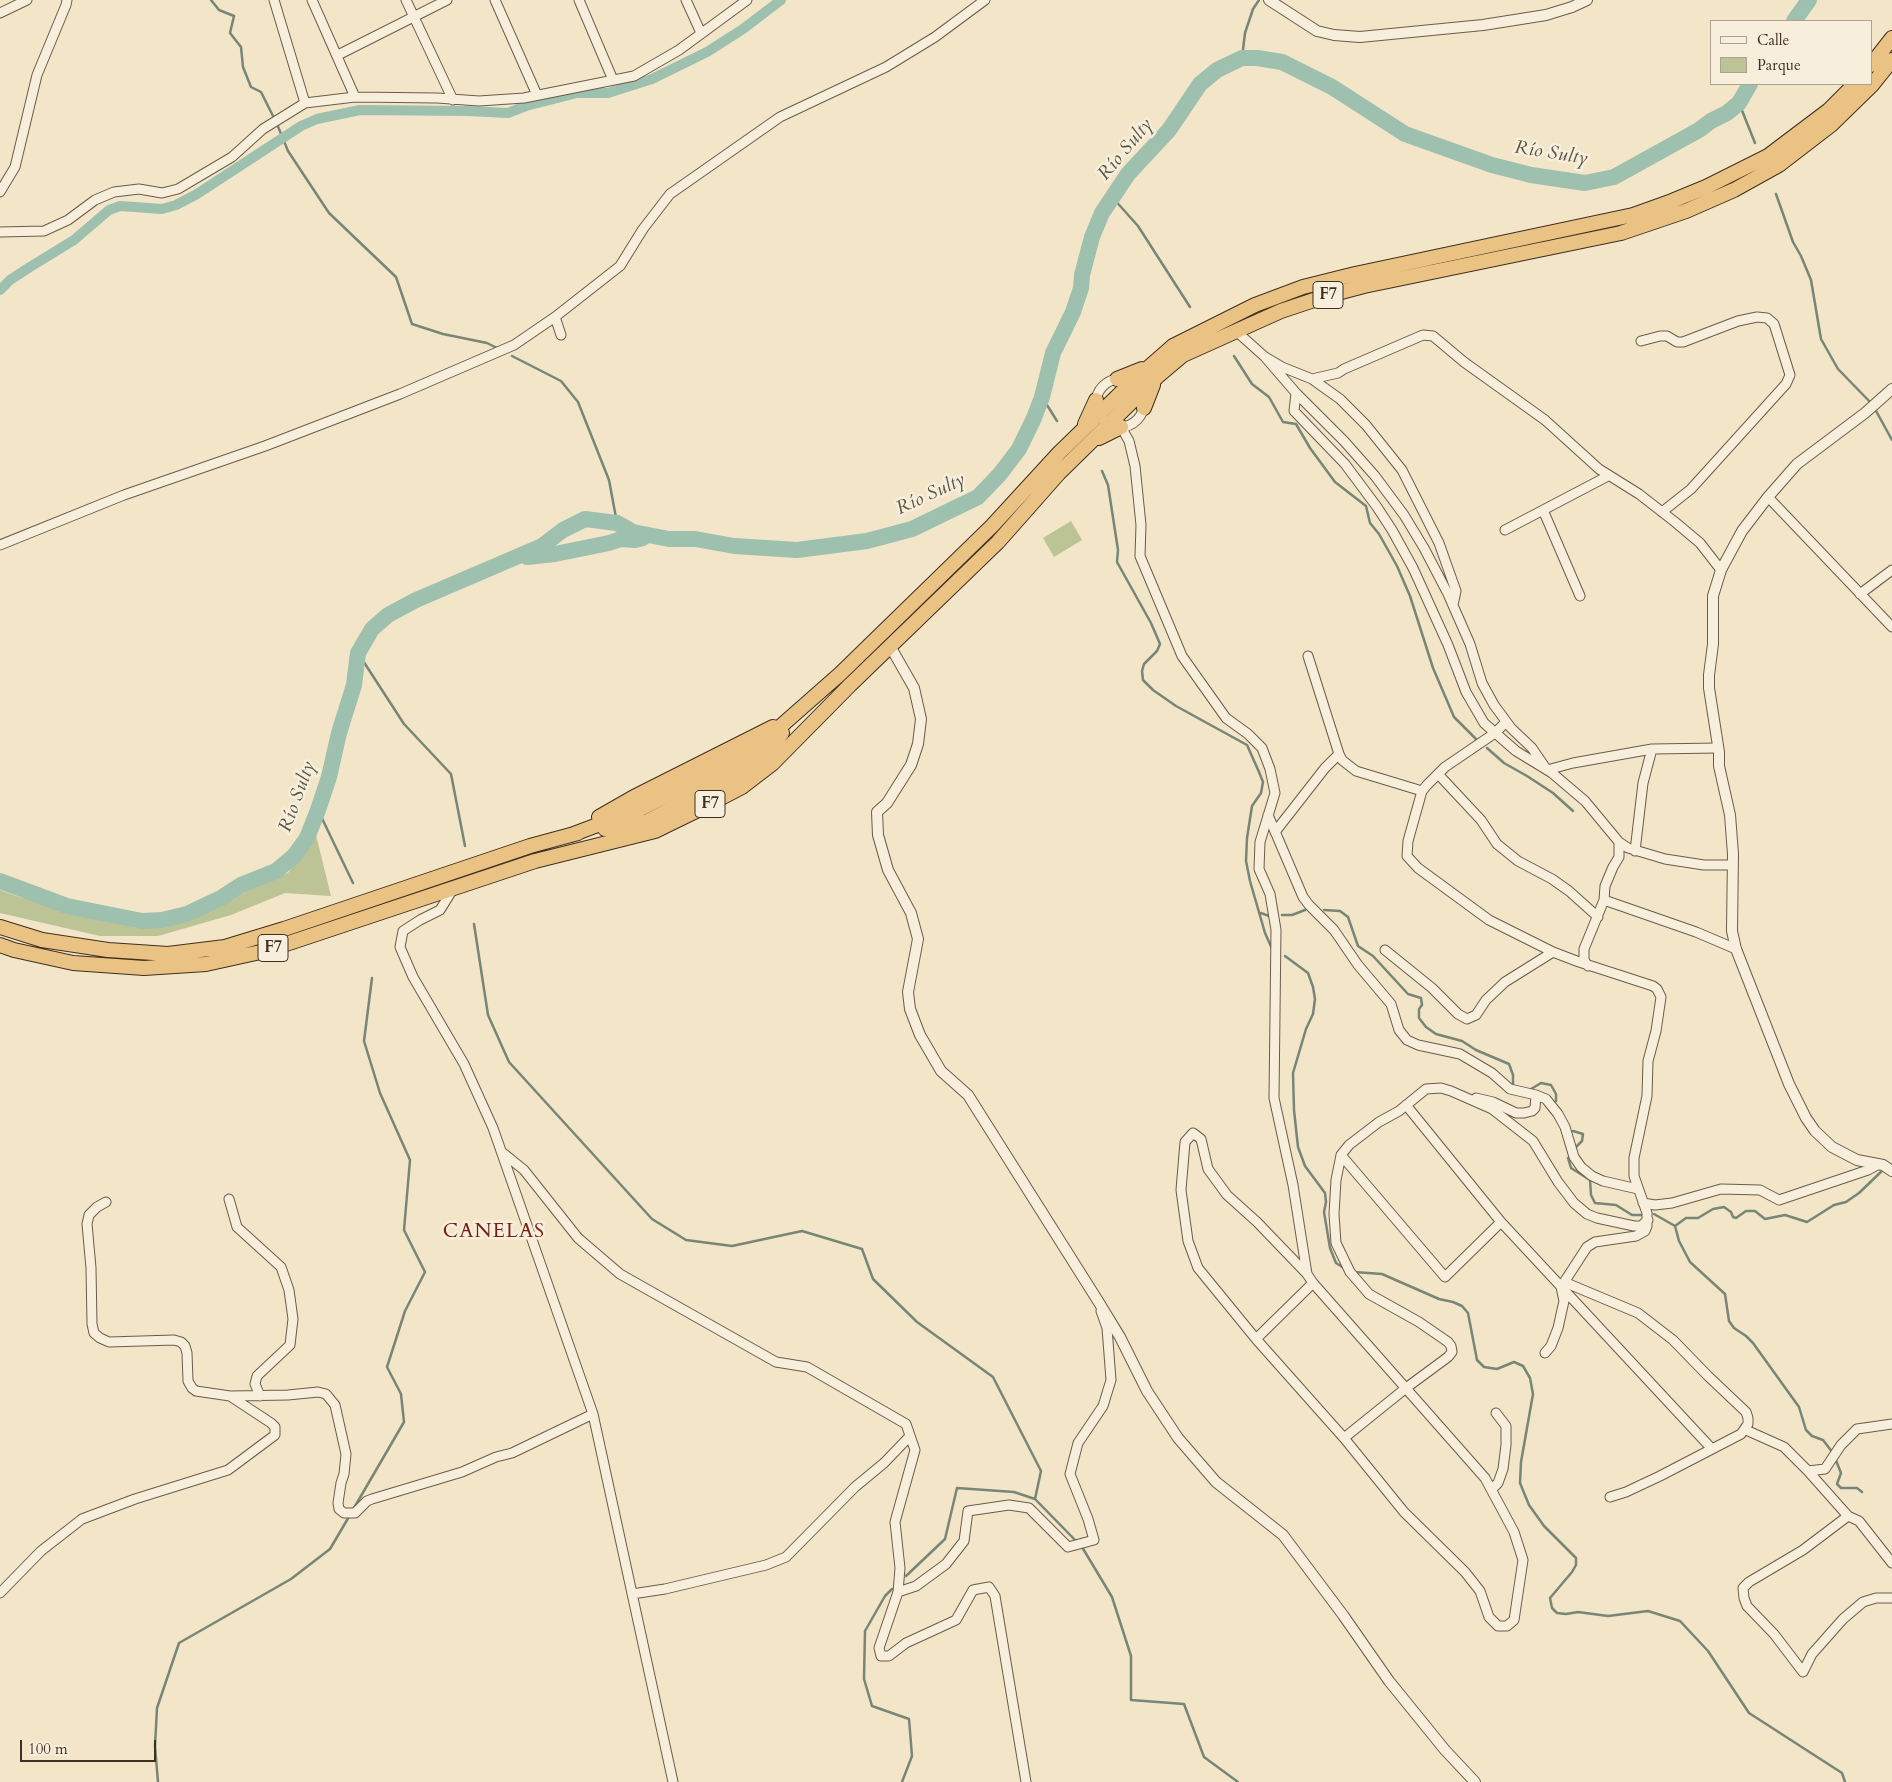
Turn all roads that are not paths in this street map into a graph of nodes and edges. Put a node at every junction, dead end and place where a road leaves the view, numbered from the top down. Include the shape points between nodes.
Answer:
1 (28, 0) edge
2 (67, 0) edge
3 (274, 0) edge
4 (312, 0) edge
5 (406, 0) edge
6 (447, 0) edge
7 (495, 0) edge
8 (579, 0) edge
9 (686, 0) edge
10 (747, 0) edge
11 (985, 0) edge
12 (1269, 0) edge
13 (1587, 0) edge
14 (0, 13) edge
15 (414, 17) junction
16 (701, 33) junction
17 (1892, 38) edge
18 (338, 55) junction
19 (1892, 60) edge
20 (1872, 64) edge
21 (613, 80) junction
22 (1854, 85) edge
23 (537, 95) junction
24 (355, 97) junction
25 (453, 100) junction
26 (305, 103) junction
27 (0, 192) edge
28 (0, 232) edge
29 (555, 317) junction
30 (1236, 331) junction
31 (561, 336) dead end
32 (1641, 341) dead end
33 (1264, 357) junction
34 (1154, 371) junction
35 (1117, 379) junction
36 (1312, 379) junction
37 (1137, 387) junction
38 (1892, 389) edge
39 (1296, 393) junction
40 (1096, 400) junction
41 (1144, 408) junction
42 (1109, 422) junction
43 (1082, 431) junction
44 (1608, 476) junction
45 (1768, 497) junction
46 (1543, 510) junction
47 (1662, 512) junction
48 (1505, 530) dead end
49 (0, 545) edge
50 (1721, 570) junction
51 (1892, 570) edge
52 (1860, 594) junction
53 (1580, 596) dead end
54 (1453, 605) junction
55 (1892, 628) edge
56 (890, 646) junction
57 (1308, 656) dead end
58 (1506, 722) junction
59 (1495, 733) junction
60 (1718, 748) junction
61 (1652, 749) junction
62 (1338, 754) junction
63 (1547, 770) junction
64 (1438, 774) junction
65 (1422, 791) junction
66 (1268, 815) junction
67 (1275, 832) junction
68 (1619, 842) junction
69 (1635, 851) junction
70 (1732, 865) junction
71 (453, 889) junction
72 (1604, 900) junction
73 (1598, 917) junction
74 (0, 927) edge
75 (0, 945) edge
76 (1736, 949) junction
77 (1386, 950) dead end
78 (1553, 952) junction
79 (1588, 966) junction
80 (1536, 1095) junction
81 (1463, 1096) junction
82 (1406, 1105) junction
83 (503, 1153) junction
84 (1341, 1155) junction
85 (1879, 1164) junction
86 (1892, 1171) edge
87 (1638, 1190) junction
88 (229, 1199) dead end
89 (106, 1202) dead end
90 (1643, 1202) junction
91 (1648, 1220) junction
92 (1502, 1222) junction
93 (1307, 1274) junction
94 (1313, 1283) junction
95 (1562, 1284) junction
96 (1098, 1301) junction
97 (1256, 1339) junction
98 (1545, 1353) dead end
99 (1406, 1388) junction
100 (230, 1396) junction
101 (260, 1396) junction
102 (594, 1414) junction
103 (1496, 1414) dead end
104 (1892, 1424) edge
105 (1746, 1430) junction
106 (910, 1436) junction
107 (1344, 1438) junction
108 (1712, 1449) junction
109 (1808, 1470) junction
110 (1492, 1489) junction
111 (1610, 1497) dead end
112 (1848, 1516) junction
113 (1892, 1563) edge
114 (0, 1592) edge
115 (898, 1592) junction
116 (632, 1594) junction
117 (1892, 1598) edge
118 (673, 1782) edge
119 (1026, 1782) edge
120 (1475, 1782) edge

1 - 14 street
2 - 27 street via 37,74 15,167
3 - 26 street
4 - 18 street
5 - 15 street
6 - 15 street
7 - 23 street
8 - 21 street
9 - 16 street
10 - 16 street
11 - 29 street via 935,37 886,67 780,117 670,194 620,266
12 - 13 street via 1317,31 1360,37 1546,15
15 - 18 street
15 - 25 street
16 - 21 street via 634,76
17 - 20 highway
18 - 24 street
19 - 30 highway, F7 via 1872,85 1831,125 1779,165 1686,211 1621,233 1364,286 1280,311
21 - 23 street
22 - 34 highway, F7 via 1829,110 1768,156 1672,201 1633,215 1303,287 1255,305 1173,346
23 - 25 street via 479,101
24 - 25 street
24 - 26 street
26 - 28 street via 263,129 232,157 178,189 162,193 139,189 114,192 44,231
29 - 31 street
29 - 49 street via 514,345 400,394 124,495
30 - 33 street
30 - 34 highway, F7
32 - 47 street via 1667,336 1683,342 1738,321 1766,318 1774,324 1790,375 1786,384 1690,489
33 - 36 street
33 - 39 street
34 - 35 highway
34 - 37 highway, F7
34 - 41 highway
35 - 37 street
35 - 40 street via 1103,386
36 - 44 street via 1338,373 1423,335 1434,336 1464,362 1545,420
36 - 54 street via 1366,425 1402,470 1440,543 1456,591
37 - 41 street
37 - 42 highway, F7
38 - 45 street via 1797,464
39 - 54 street via 1344,441 1404,515
39 - 59 street via 1294,411 1345,464 1392,530 1413,568 1466,692 1484,723
40 - 42 street
40 - 43 highway
41 - 42 street via 1136,422
42 - 43 highway, F7
42 - 56 highway, F7 via 998,542
42 - 66 street via 1129,441 1135,466 1142,526 1140,556 1182,656 1226,718 1262,748 1275,793
43 - 74 highway, F7 via 992,526 794,716 756,748 640,809 571,835 225,947 168,954 108,950 42,940
44 - 46 street
44 - 47 street
45 - 50 street via 1742,530
45 - 52 street
46 - 48 street
46 - 53 street
47 - 50 street via 1700,543
50 - 60 street via 1713,596 1709,675
51 - 52 street
52 - 55 street
54 - 58 street via 1482,683
56 - 71 highway, F7 via 772,764 742,787 655,831 535,860
56 - 96 street via 914,688 921,719 911,765 887,803 877,812 878,835 888,870 912,913 918,939 908,992 910,1009 920,1035 941,1072 968,1095
57 - 62 street
58 - 59 street
58 - 63 street via 1532,748
59 - 63 street
59 - 64 street
60 - 61 street
60 - 70 street via 1730,815
61 - 63 street
61 - 69 street via 1643,783
62 - 65 street via 1356,771
62 - 67 street
63 - 68 street via 1585,801
64 - 65 street
64 - 73 street via 1481,820 1497,844 1518,861 1570,891
65 - 78 street via 1407,856 1438,884 1489,920
66 - 67 street
66 - 93 street via 1260,842 1259,869 1270,894 1276,930 1274,1098 1293,1185
67 - 80 street via 1303,897 1334,930 1358,966 1391,1004 1399,1030 1407,1040 1460,1054 1492,1073 1510,1089
68 - 69 street
68 - 72 street via 1619,857 1605,886
69 - 70 street via 1666,859
70 - 76 street via 1732,931
71 - 75 highway, F7 via 265,951 206,964 144,968 73,963
71 - 83 street via 440,910 403,932 400,947 413,977 464,1064
72 - 73 street
72 - 76 street
73 - 79 street via 1583,955
76 - 85 street via 1789,1084 1806,1118 1832,1147 1857,1160
77 - 78 street via 1467,1019 1476,1015 1504,982
78 - 79 street
79 - 87 street via 1653,986 1661,997 1648,1061 1647,1096 1634,1158
80 - 81 street via 1535,1108 1524,1113 1516,1113 1481,1098
80 - 87 street via 1546,1099 1558,1114 1581,1167 1603,1181
81 - 82 street via 1430,1088
81 - 91 street via 1492,1109 1533,1142 1558,1182 1587,1214 1634,1226 1641,1226
82 - 84 street via 1349,1145
82 - 92 street
83 - 102 street
83 - 106 street via 524,1170 578,1238 620,1274 776,1362 815,1371 906,1424
84 - 92 street via 1445,1278
84 - 99 street via 1336,1180 1335,1232 1350,1272 1369,1294 1419,1322 1451,1346 1448,1358
85 - 86 street
85 - 90 street via 1779,1200 1760,1190 1721,1189 1672,1203 1655,1205
87 - 90 street
88 - 101 street via 237,1227 281,1267 289,1290 293,1319 290,1345 257,1376 255,1384
89 - 100 street via 88,1215 86,1224 94,1333 109,1342 181,1342 187,1353 188,1381 192,1388
90 - 91 street
91 - 95 street via 1642,1234 1590,1244
92 - 95 street
93 - 94 street
93 - 97 street via 1227,1195 1208,1169 1200,1139 1194,1134 1185,1142 1181,1190 1188,1241 1198,1268
94 - 97 street
94 - 99 street
95 - 98 street via 1564,1300 1558,1328
95 - 105 street via 1638,1313 1674,1340 1746,1412
95 - 108 street
96 - 115 street via 1107,1328 1112,1380 1103,1406 1078,1443 1070,1474 1094,1540 1068,1547 1029,1508 1009,1505 968,1511 964,1541 946,1564 916,1586
96 - 120 street via 1120,1336 1147,1391 1178,1438 1216,1482 1283,1535 1389,1681
97 - 107 street
99 - 107 street
99 - 110 street
100 - 101 street
100 - 114 street via 271,1423 275,1427 275,1435 228,1470 82,1519 41,1551
101 - 102 street via 318,1392 332,1399 346,1454 338,1503 339,1509 349,1514 356,1513 372,1498 462,1472 512,1453
102 - 116 street
103 - 110 street via 1506,1426 1506,1445 1498,1483
104 - 109 street via 1857,1429 1825,1469
105 - 108 street
105 - 109 street via 1784,1447
106 - 115 street via 915,1450 895,1522 900,1568
106 - 116 street via 855,1486 786,1557 766,1565
107 - 110 street via 1404,1512 1465,1572 1480,1591 1489,1616 1498,1626 1506,1626 1514,1620 1523,1560 1514,1532
108 - 111 street
109 - 112 street
112 - 113 street via 1859,1521
112 - 117 street via 1803,1550 1749,1582 1743,1588 1748,1606 1803,1672 1812,1654 1863,1602
115 - 119 street via 879,1648 881,1656 889,1656 906,1642 956,1620 972,1590 988,1587 995,1596
116 - 118 street

